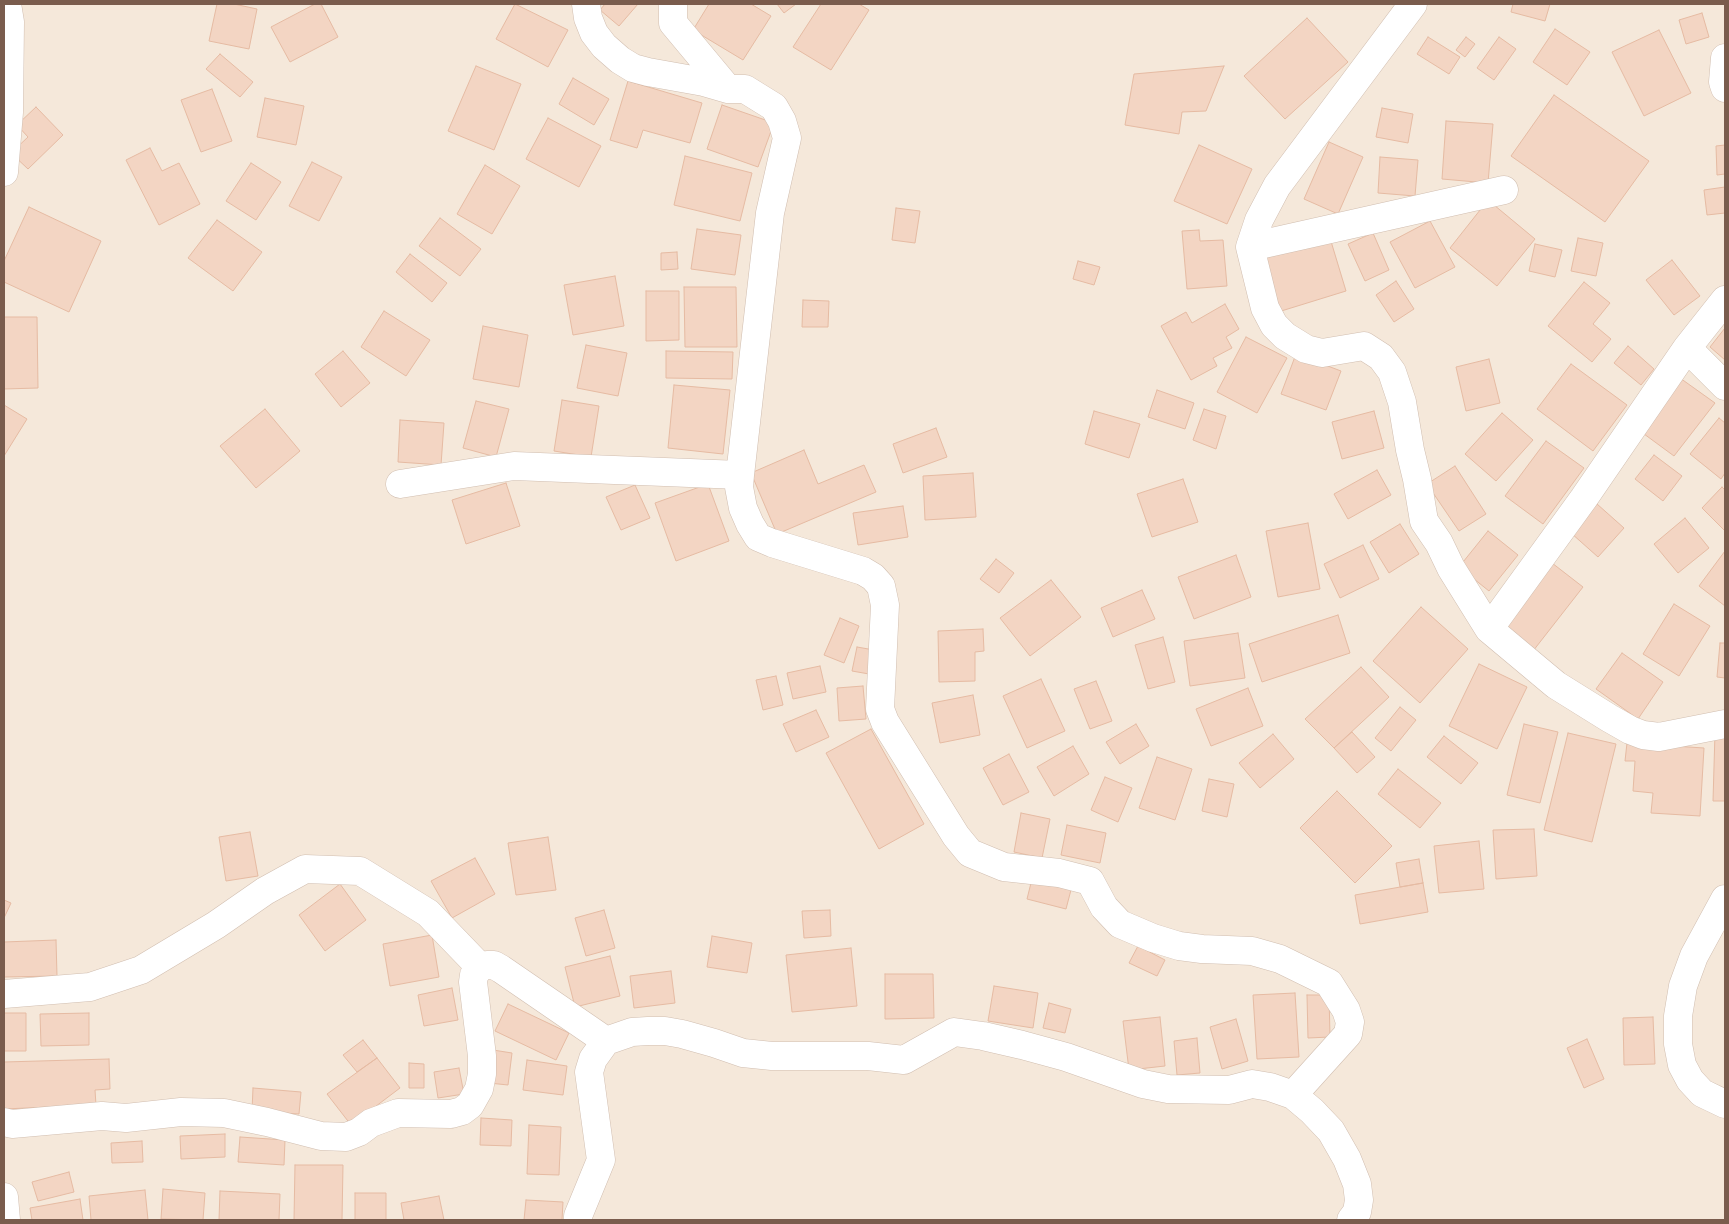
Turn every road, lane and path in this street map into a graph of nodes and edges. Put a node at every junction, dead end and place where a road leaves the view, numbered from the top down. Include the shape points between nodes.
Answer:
1 (7, 4) edge
2 (586, 4) edge
3 (673, 4) edge
4 (1413, 4) edge
5 (1725, 58) edge
6 (1725, 88) edge
7 (728, 89) junction
8 (4, 172) edge
9 (1504, 190) dead end
10 (1250, 247) junction
11 (1725, 300) edge
12 (1687, 348) junction
13 (1725, 386) edge
14 (740, 475) junction
15 (400, 484) dead end
16 (1489, 629) junction
17 (1725, 724) edge
18 (1725, 899) edge
19 (480, 967) junction
20 (4, 994) edge
21 (606, 1042) junction
22 (1293, 1095) junction
23 (1725, 1104) edge
24 (4, 1122) edge
25 (4, 1197) edge
26 (6, 1220) edge
27 (578, 1220) edge
28 (1351, 1220) edge

1 - 8 street via 10,22 9,112
2 - 7 street via 594,33 604,46 627,64 648,72
3 - 7 street via 672,23
4 - 10 street via 1277,186 1259,220
5 - 6 street
7 - 14 street via 745,89 774,107 787,138 770,213
9 - 10 street
10 - 16 street via 1266,308 1274,325 1285,336 1306,349 1322,353 1364,346 1381,358 1392,372 1402,402 1424,521
11 - 12 street
12 - 13 street
12 - 16 street
14 - 15 street via 514,466
14 - 22 street via 743,508 758,536 863,571 881,586 885,605 880,709 884,722 970,853 1004,867 1059,873 1090,881 1104,907 1120,924 1152,938 1202,949 1252,951 1280,959 1329,983 1346,1010 1350,1022 1348,1034
16 - 17 street via 1556,685 1630,730 1659,737
18 - 23 street via 1694,956 1683,986 1678,1044 1682,1065 1690,1080 1702,1093
19 - 20 street via 428,913 360,871 305,868 141,970 90,987
19 - 21 street via 494,965 501,969
19 - 24 street via 473,982 482,1074 476,1098 462,1111 451,1114 398,1113 346,1137 321,1136 224,1113 181,1112 126,1118 102,1116
21 - 22 street via 632,1032 665,1030 743,1053 904,1060 954,1032 1022,1045 1168,1090 1229,1090 1252,1084
21 - 27 street via 593,1059 589,1072 601,1160
22 - 28 street via 1331,1131 1347,1159 1358,1184 1357,1212
25 - 26 street

